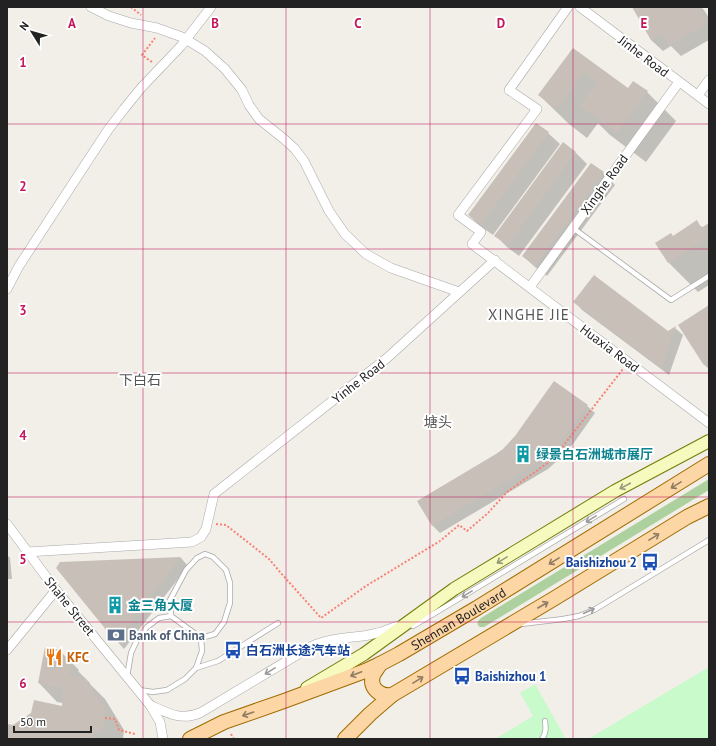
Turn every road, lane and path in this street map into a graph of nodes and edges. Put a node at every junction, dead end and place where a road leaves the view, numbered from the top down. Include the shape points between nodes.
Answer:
1 (91, 7) edge
2 (211, 7) edge
3 (568, 7) edge
4 (580, 7) edge
5 (156, 37) dead end
6 (186, 40) junction
7 (160, 68) junction
8 (709, 80) edge
9 (679, 82) junction
10 (698, 96) junction
11 (709, 104) edge
12 (573, 228) junction
13 (495, 260) junction
14 (709, 276) edge
15 (530, 287) junction
16 (7, 289) edge
17 (459, 292) junction
18 (629, 362) junction
19 (709, 424) edge
20 (709, 441) edge
21 (709, 464) edge
22 (624, 499) dead end
23 (709, 506) edge
24 (207, 523) junction
25 (7, 524) edge
26 (709, 540) edge
27 (27, 552) junction
28 (56, 590) junction
29 (171, 616) junction
30 (412, 619) junction
31 (278, 623) dead end
32 (510, 625) junction
33 (200, 638) junction
34 (7, 650) edge
35 (364, 654) junction
36 (380, 664) junction
37 (196, 668) junction
38 (127, 677) junction
39 (139, 690) junction
40 (392, 695) junction
41 (284, 702) junction
42 (150, 705) junction
43 (105, 718) dead end
44 (545, 721) dead end
45 (135, 734) dead end
46 (231, 734) dead end
47 (163, 739) edge
48 (190, 739) edge
49 (234, 739) edge
50 (345, 739) edge
51 (542, 739) edge

1 - 6 street via 109,16 157,28
2 - 6 street
3 - 13 street, Huaxia Road via 509,90 537,109 458,215 481,232 472,244
4 - 9 street, Jinhe Road
5 - 7 path via 142,54
6 - 7 street
6 - 17 street via 205,51 225,69 260,119 295,149 304,161 329,211 346,234 366,254 391,268
7 - 16 street via 108,130 19,266
8 - 10 street
9 - 10 street, Jinhe Road
9 - 12 street, Xinghe Road
10 - 11 street, Jinhe Road
12 - 14 lane via 671,300
12 - 15 street, Xinghe Road
13 - 15 street, Huaxia Road
13 - 17 street, Yinhe Road
15 - 18 street, Huaxia Road
17 - 24 street, Yinhe Road via 387,358 214,494
18 - 19 street, Huaxia Road
18 - 24 path via 553,460 507,492 467,531 459,525 440,541 366,586 320,618 269,558 226,525
20 -> 30 main road via 615,491 454,589
21 -> 36 main road, Shennan Boulevard via 477,608
22 -> 35 lane
32 -> 23 main road
24 - 27 street via 201,537 192,542
25 - 27 street, Shahe Street
32 -> 26 lane via 579,616
27 - 28 street, Shahe Street
28 - 34 street
28 - 38 street, Shahe Street
29 - 33 lane
29 - 33 lane via 170,600 186,570 197,558 205,554 214,557 226,570 230,583 230,603 224,622 215,634
29 - 38 lane via 159,618 147,627 137,640 131,653
30 - 35 main road
30 -> 42 street via 370,635 321,642 195,715 172,715
31 - 37 lane via 218,661
40 -> 32 main road
33 - 37 lane via 202,651
35 - 41 main road
36 - 40 main road via 372,680 373,684 382,695
36 -> 41 main road, Shennan Boulevard
37 - 39 lane via 185,679 167,690
38 - 39 street, Shahe Street
39 - 42 street, Shahe Street
40 - 50 main road
41 -> 48 main road, Shennan Boulevard via 224,722
42 - 47 street, Shahe Street via 160,722
43 - 45 path via 115,719 119,730
44 - 51 lane via 545,735
46 - 49 path

